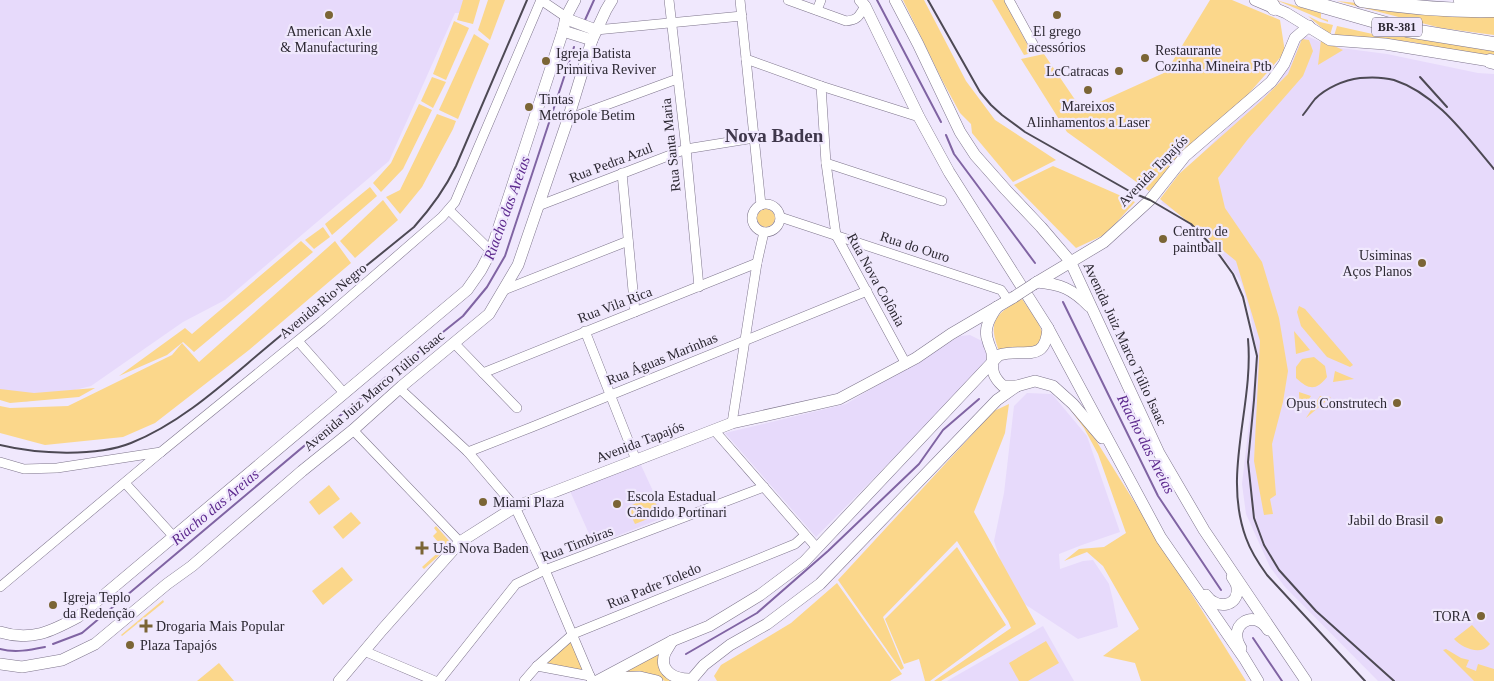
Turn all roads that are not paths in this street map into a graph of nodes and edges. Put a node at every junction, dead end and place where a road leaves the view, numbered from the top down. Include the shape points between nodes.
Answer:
1 (541, 0) edge
2 (575, 0) edge
3 (612, 0) edge
4 (669, 0) edge
5 (740, 0) edge
6 (788, 0) edge
7 (821, 0) edge
8 (895, 0) edge
9 (1009, 0) edge
10 (1255, 0) edge
11 (1302, 0) edge
12 (1361, 0) edge
13 (1459, 0) edge
14 (1494, 0) edge
15 (862, 3) edge
16 (1276, 7) edge
17 (817, 10) junction
18 (1494, 10) edge
19 (742, 16) junction
20 (566, 17) junction
21 (671, 22) junction
22 (1309, 26) junction
23 (563, 31) junction
24 (594, 35) junction
25 (1295, 38) junction
26 (1034, 44) dead end
27 (1494, 44) edge
28 (746, 59) junction
29 (1493, 61) edge
30 (677, 79) junction
31 (821, 86) junction
32 (919, 117) junction
33 (568, 119) junction
34 (754, 138) junction
35 (686, 149) junction
36 (826, 163) junction
37 (622, 173) junction
38 (942, 201) dead end
39 (761, 205) junction
40 (538, 206) junction
41 (448, 210) junction
42 (780, 217) junction
43 (764, 232) junction
44 (836, 235) junction
45 (628, 241) junction
46 (491, 251) junction
47 (1070, 261) junction
48 (757, 263) junction
49 (1036, 283) junction
50 (699, 287) junction
51 (504, 290) junction
52 (867, 291) junction
53 (1007, 300) junction
54 (1093, 310) junction
55 (635, 312) junction
56 (1048, 328) junction
57 (585, 331) junction
58 (950, 334) junction
59 (986, 336) junction
60 (298, 340) junction
61 (745, 340) junction
62 (454, 343) junction
63 (992, 363) junction
64 (906, 364) junction
65 (483, 373) junction
66 (1017, 386) junction
67 (399, 388) junction
68 (344, 393) junction
69 (609, 395) junction
70 (517, 408) dead end
71 (732, 423) junction
72 (354, 430) junction
73 (714, 430) junction
74 (161, 452) junction
75 (468, 452) junction
76 (1117, 456) junction
77 (636, 460) junction
78 (0, 462) edge
79 (125, 483) junction
80 (764, 487) junction
81 (515, 507) junction
82 (1206, 533) junction
83 (805, 535) junction
84 (174, 537) junction
85 (1161, 538) junction
86 (460, 542) junction
87 (818, 548) junction
88 (545, 570) junction
89 (0, 587) edge
90 (0, 632) edge
91 (573, 634) junction
92 (672, 642) junction
93 (364, 651) junction
94 (0, 664) edge
95 (537, 666) junction
96 (704, 666) junction
97 (1300, 670) junction
98 (595, 679) edge
99 (339, 681) edge
100 (435, 681) edge
101 (439, 681) edge
102 (524, 681) edge
103 (657, 681) edge
104 (700, 681) edge
105 (1258, 681) edge
106 (1264, 681) edge
107 (1306, 681) edge

1 - 20 street
1 - 41 street, Avenida Rio Negro via 455,202
2 - 20 main road, Avenida Juiz Marco Túlio Isaac
3 - 24 main road, Avenida Juiz Marco Túlio Isaac
4 - 21 street, Rua Santa Maria
5 - 19 street
6 - 17 street
7 - 17 street
8 - 47 main road, Avenida Juiz Marco Túlio Isaac via 960,132 975,155
9 - 26 street
10 - 16 main road, BR-381
11 - 27 highway, BR-381 via 1407,30
12 - 18 highway, BR-381 via 1432,9
13 - 14 main road
15 - 17 street via 854,20 846,21
15 - 32 main road
16 - 22 main road, BR-381
16 - 25 main road via 1294,27
19 - 21 street
19 - 28 street
20 - 23 main road, Avenida Juiz Marco Túlio Isaac
20 - 24 main road
21 - 24 street
21 - 30 street, Rua Santa Maria
22 - 25 main road, Avenida Tapajós
22 - 29 main road, BR-381 via 1330,40 1385,44
23 - 24 main road
23 - 46 main road, Avenida Juiz Marco Túlio Isaac
24 - 33 main road, Avenida Juiz Marco Túlio Isaac
25 - 47 main road, Avenida Tapajós via 1284,64 1271,82 1185,156 1150,200 1104,242
28 - 31 street
28 - 34 street
30 - 33 street
30 - 35 street, Rua Santa Maria
31 - 32 street
31 - 36 street, Rua Nova Colônia
32 - 56 main road via 949,172
33 - 40 main road, Avenida Juiz Marco Túlio Isaac
34 - 35 street, Rua Pedra Azul
34 - 39 street
35 - 37 street, Rua Pedra Azul
35 - 50 street, Rua Santa Maria
36 - 38 street
36 - 44 street, Rua Nova Colônia
37 - 40 street, Rua Pedra Azul
37 - 45 street
39 - 42 street via 774,206
39 - 43 street via 754,211 752,220 756,228
40 - 51 main road, Avenida Juiz Marco Túlio Isaac via 518,264
41 - 46 street
41 - 60 street, Avenida Rio Negro
42 - 43 street via 776,229
42 - 44 street, Rua do Ouro
43 - 48 street
44 - 52 street, Rua Nova Colônia
44 - 53 street, Rua do Ouro via 1001,290
45 - 51 street
45 - 55 street
46 - 68 main road, Avenida Juiz Marco Túlio Isaac via 467,290
47 - 49 main road, Avenida Tapajós
47 - 54 main road, Avenida Juiz Marco Túlio Isaac
48 - 50 street, Rua Vila Rica
48 - 61 street
49 - 53 main road, Avenida Tapajós, bridge
49 - 54 main road via 1066,287
50 - 55 street, Rua Vila Rica
51 - 62 main road, Avenida Juiz Marco Túlio Isaac via 489,314
52 - 61 street, Rua Águas Marinhas
52 - 64 street, Rua Nova Colônia
53 - 58 main road, Avenida Tapajós
53 - 59 main road via 990,320
54 - 82 main road, Avenida Juiz Marco Túlio Isaac via 1159,453
55 - 57 street, Rua Vila Rica
56 - 63 main road via 1045,346 1040,350 1006,353
56 - 76 main road
57 - 65 street, Rua Vila Rica
57 - 69 street
58 - 59 main road via 964,328 978,330
58 - 64 main road, Avenida Tapajós
59 - 63 main road
60 - 68 street
60 - 74 street, Avenida Rio Negro
61 - 69 street, Rua Águas Marinhas
61 - 71 street
62 - 65 street
62 - 67 main road, Avenida Juiz Marco Túlio Isaac
63 - 66 main road via 996,380 1003,386
63 - 87 main road
64 - 71 main road, Avenida Tapajós via 838,399
65 - 70 street
66 - 76 main road via 1035,381 1054,386
66 - 96 main road via 997,400 820,584
67 - 72 main road, Avenida Juiz Marco Túlio Isaac
67 - 75 street
68 - 84 main road, Avenida Juiz Marco Túlio Isaac
69 - 75 street, Rua Águas Marinhas
69 - 77 street
71 - 73 main road, Avenida Tapajós
72 - 86 street
72 - 94 main road, Avenida Juiz Marco Túlio Isaac via 95,644 62,660 22,667
73 - 77 main road, Avenida Tapajós
73 - 80 street
74 - 78 street via 58,468 24,469
74 - 79 street, Avenida Rio Negro
75 - 81 street
76 - 85 main road
77 - 81 main road, Avenida Tapajós
79 - 84 street
79 - 89 street, Avenida Rio Negro
80 - 83 street
80 - 88 street, Rua Timbiras
81 - 86 main road, Avenida Tapajós
81 - 88 street
82 - 85 main road via 1238,587 1232,602 1225,605 1209,600 1186,566
82 - 97 main road, Avenida Juiz Marco Túlio Isaac
83 - 87 street
83 - 91 street, Rua Padre Toledo via 795,544
84 - 90 main road, Avenida Juiz Marco Túlio Isaac via 78,617 49,632 27,636
85 - 105 main road
86 - 93 main road, Avenida Tapajós
87 - 92 main road via 760,595 709,626
88 - 91 street
88 - 101 street, Rua Timbiras via 516,584
91 - 95 street, Rua Padre Toledo
91 - 98 street
92 - 96 main road via 664,660 666,670 673,676 682,680 692,679
92 - 98 main road
93 - 99 main road, Avenida Tapajós
93 - 100 street
95 - 98 street
95 - 102 street, Rua Padre Toledo
96 - 104 main road
97 - 106 main road via 1282,651 1265,625 1250,619 1238,628 1236,636 1238,644
97 - 107 main road, Avenida Juiz Marco Túlio Isaac
98 - 103 main road via 640,677

